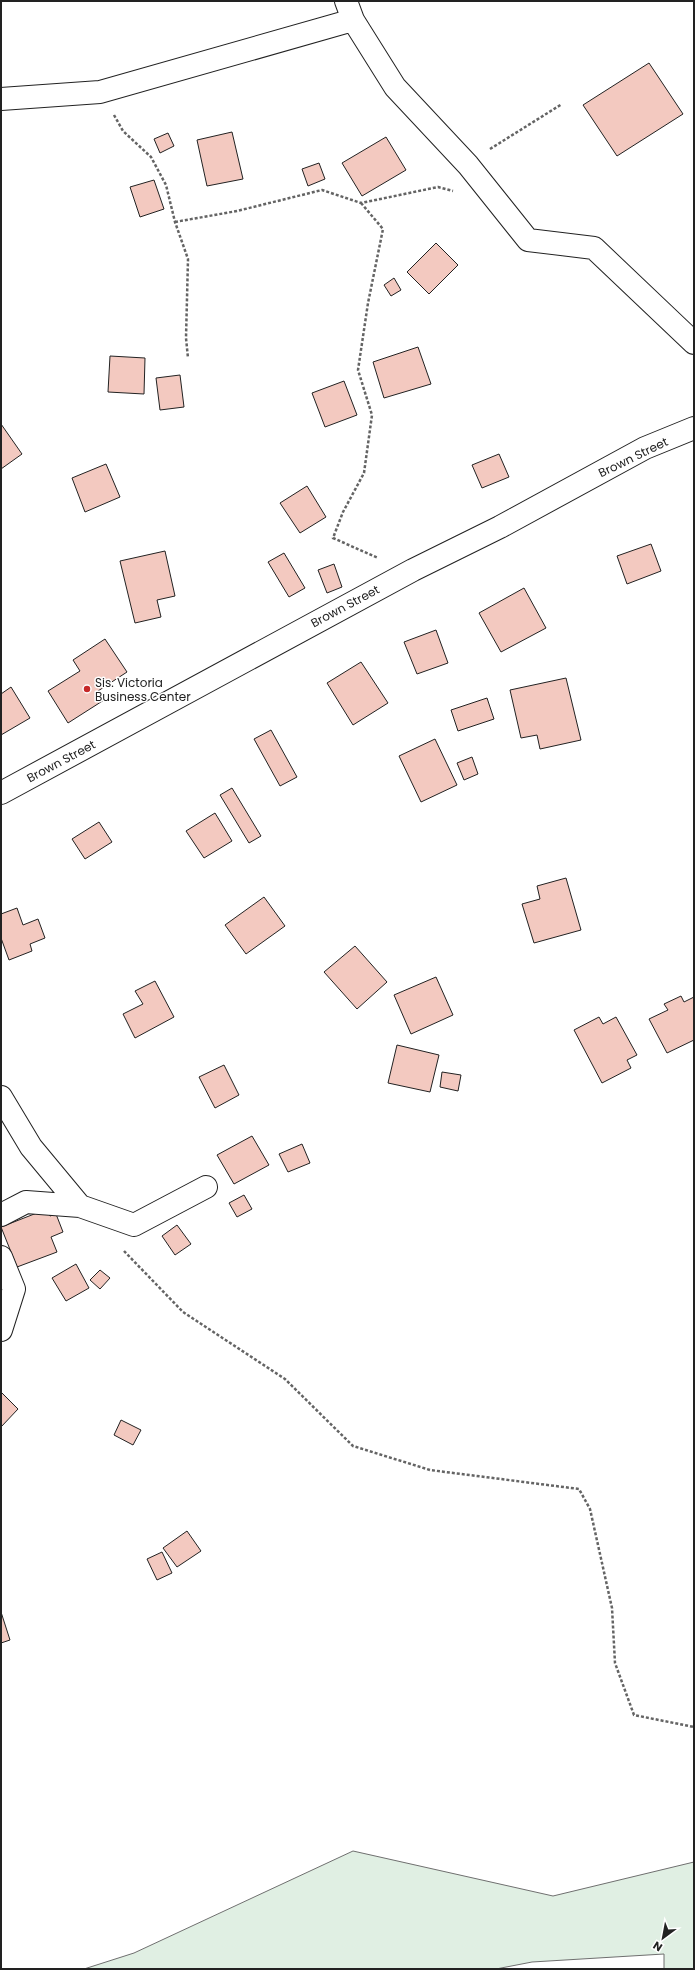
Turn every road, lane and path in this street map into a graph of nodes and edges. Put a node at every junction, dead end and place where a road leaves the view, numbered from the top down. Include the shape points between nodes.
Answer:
1 (350, 10) edge
2 (100, 92) junction
3 (2, 97) edge
4 (562, 104) dead end
5 (468, 165) junction
6 (498, 202) junction
7 (361, 203) junction
8 (175, 222) junction
9 (694, 343) edge
10 (188, 358) dead end
11 (694, 428) edge
12 (413, 570) junction
13 (1, 793) edge
14 (1, 1097) edge
15 (206, 1187) dead end
16 (80, 1206) junction
17 (1, 1215) edge
18 (124, 1250) dead end
19 (1, 1258) edge
20 (1, 1330) edge
21 (694, 1727) edge

1 - 2 street
1 - 5 street via 395,87
2 - 3 street
2 - 8 path via 123,131 150,157 166,185
4 - 5 path via 492,147
5 - 6 street
6 - 7 path via 438,187
6 - 9 street via 528,240 594,248
7 - 8 path via 322,190 237,211
7 - 12 path via 383,229 368,302 358,370 372,415 364,473 343,512 333,538 364,553
8 - 10 path via 188,259
11 - 12 street, Brown Street via 645,448 500,527
12 - 13 street, Brown Street
14 - 16 street via 31,1147
15 - 16 street via 134,1225
16 - 17 street via 26,1202
18 - 21 path via 183,1312 285,1379 354,1446 430,1470 579,1489 590,1509 612,1608 615,1663 634,1714
19 - 20 street via 14,1290

